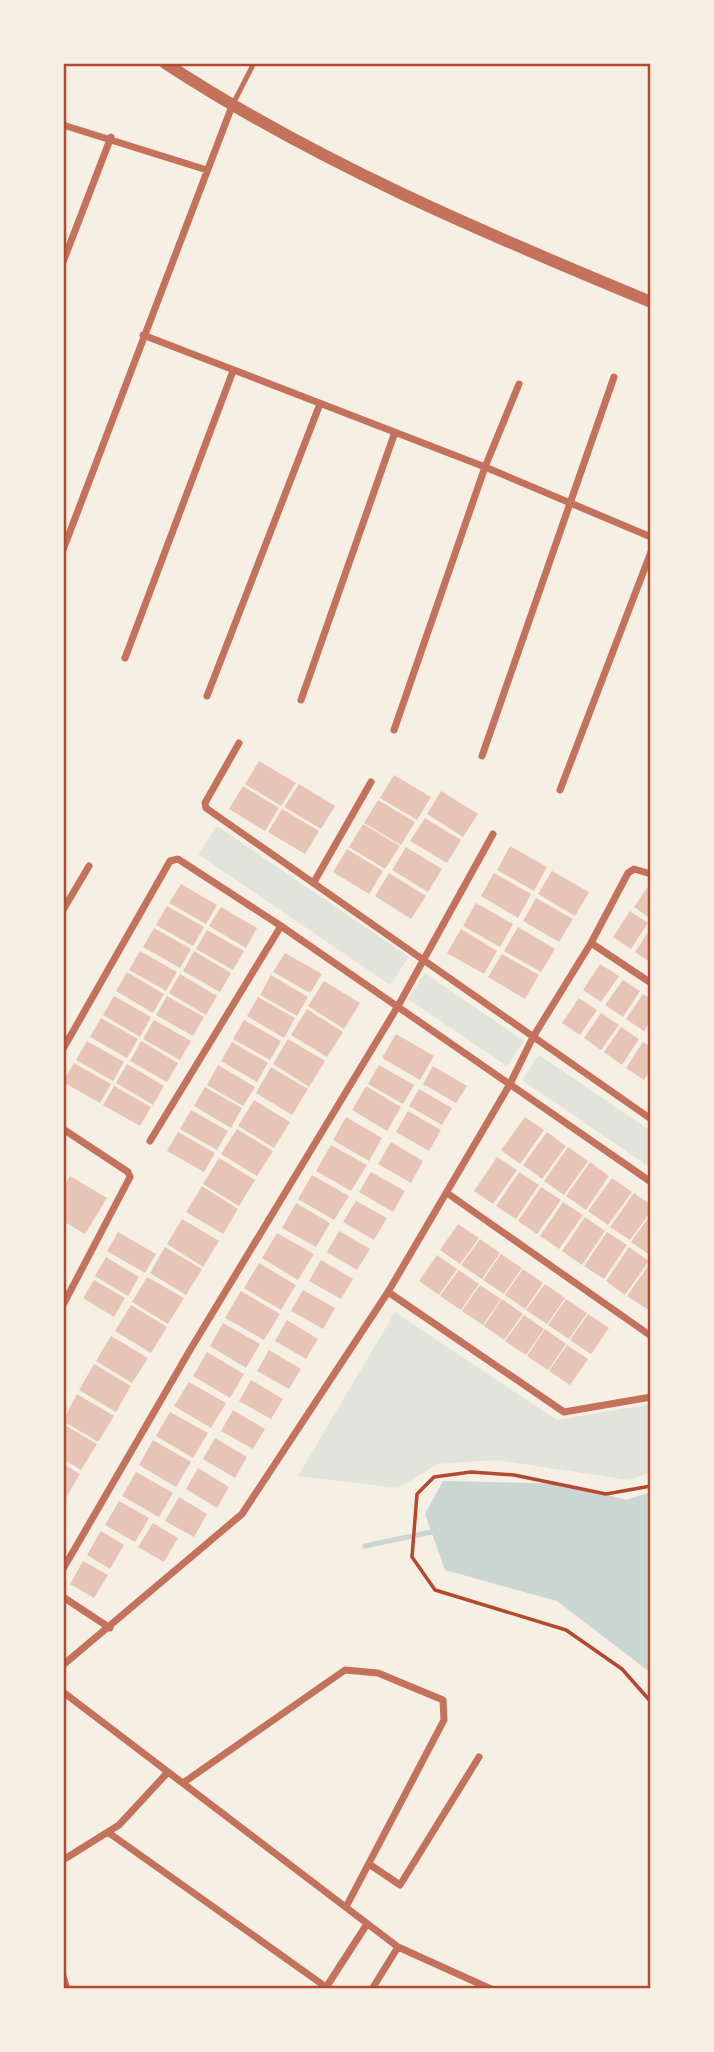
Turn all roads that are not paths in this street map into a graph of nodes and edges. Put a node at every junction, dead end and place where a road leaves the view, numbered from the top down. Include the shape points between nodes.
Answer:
1 (165, 63) edge
2 (254, 63) edge
3 (232, 107) junction
4 (63, 125) edge
5 (111, 137) junction
6 (207, 170) junction
7 (63, 262) edge
8 (651, 302) edge
9 (143, 335) junction
10 (233, 371) junction
11 (614, 377) dead end
12 (519, 384) dead end
13 (320, 404) junction
14 (395, 432) junction
15 (485, 467) junction
16 (569, 501) junction
17 (651, 537) edge
18 (63, 550) edge
19 (651, 552) edge
20 (125, 658) dead end
21 (207, 696) dead end
22 (301, 700) dead end
23 (394, 730) dead end
24 (239, 743) dead end
25 (482, 756) dead end
26 (371, 782) dead end
27 (560, 790) dead end
28 (494, 834) dead end
29 (89, 866) dead end
30 (651, 874) edge
31 (314, 882) junction
32 (63, 910) edge
33 (281, 926) junction
34 (591, 943) junction
35 (422, 958) junction
36 (651, 983) edge
37 (398, 1006) junction
38 (533, 1037) junction
39 (63, 1049) edge
40 (510, 1084) junction
41 (651, 1119) edge
42 (66, 1131) dead end
43 (150, 1141) dead end
44 (651, 1182) edge
45 (447, 1193) junction
46 (388, 1292) junction
47 (63, 1305) edge
48 (651, 1336) edge
49 (651, 1397) edge
50 (63, 1569) edge
51 (63, 1597) edge
52 (110, 1628) junction
53 (63, 1665) edge
54 (63, 1692) edge
55 (479, 1758) dead end
56 (168, 1772) junction
57 (183, 1783) junction
58 (109, 1833) junction
59 (63, 1860) edge
60 (369, 1864) junction
61 (346, 1907) junction
62 (367, 1924) junction
63 (398, 1947) junction
64 (63, 1976) edge
65 (325, 1988) edge
66 (67, 1989) edge
67 (372, 1989) edge
68 (491, 1989) edge

1 - 3 street
2 - 3 lane
3 - 6 street
3 - 8 street via 464,224
4 - 5 street
5 - 6 street
5 - 7 street
6 - 9 street
9 - 10 street
9 - 18 street
10 - 13 street
10 - 20 street
11 - 16 street
12 - 15 street
13 - 14 street
13 - 21 street
14 - 15 street
14 - 22 street
15 - 16 street
15 - 23 street
16 - 17 street
16 - 25 street
19 - 27 street
24 - 31 street via 205,807
26 - 31 street
28 - 35 street
29 - 32 street
30 - 34 street via 634,869 628,873
31 - 35 street
33 - 37 street
33 - 39 street via 181,861 170,861
33 - 43 street
34 - 36 street
34 - 38 street
35 - 37 street
35 - 38 street
37 - 40 street
37 - 50 street
38 - 40 street
38 - 41 street
40 - 44 street
40 - 45 street
42 - 47 street via 130,1177
45 - 46 street
45 - 48 street
46 - 49 street via 564,1412
46 - 52 street via 242,1514
51 - 52 street
52 - 53 street
54 - 56 street
55 - 60 street via 400,1885
56 - 57 street
56 - 58 street
57 - 60 street via 345,1670 378,1673 443,1700 444,1720
57 - 61 street
58 - 59 street
58 - 65 street
60 - 61 street
61 - 62 street
62 - 63 street
62 - 65 street
63 - 67 street
63 - 68 street
64 - 66 street

